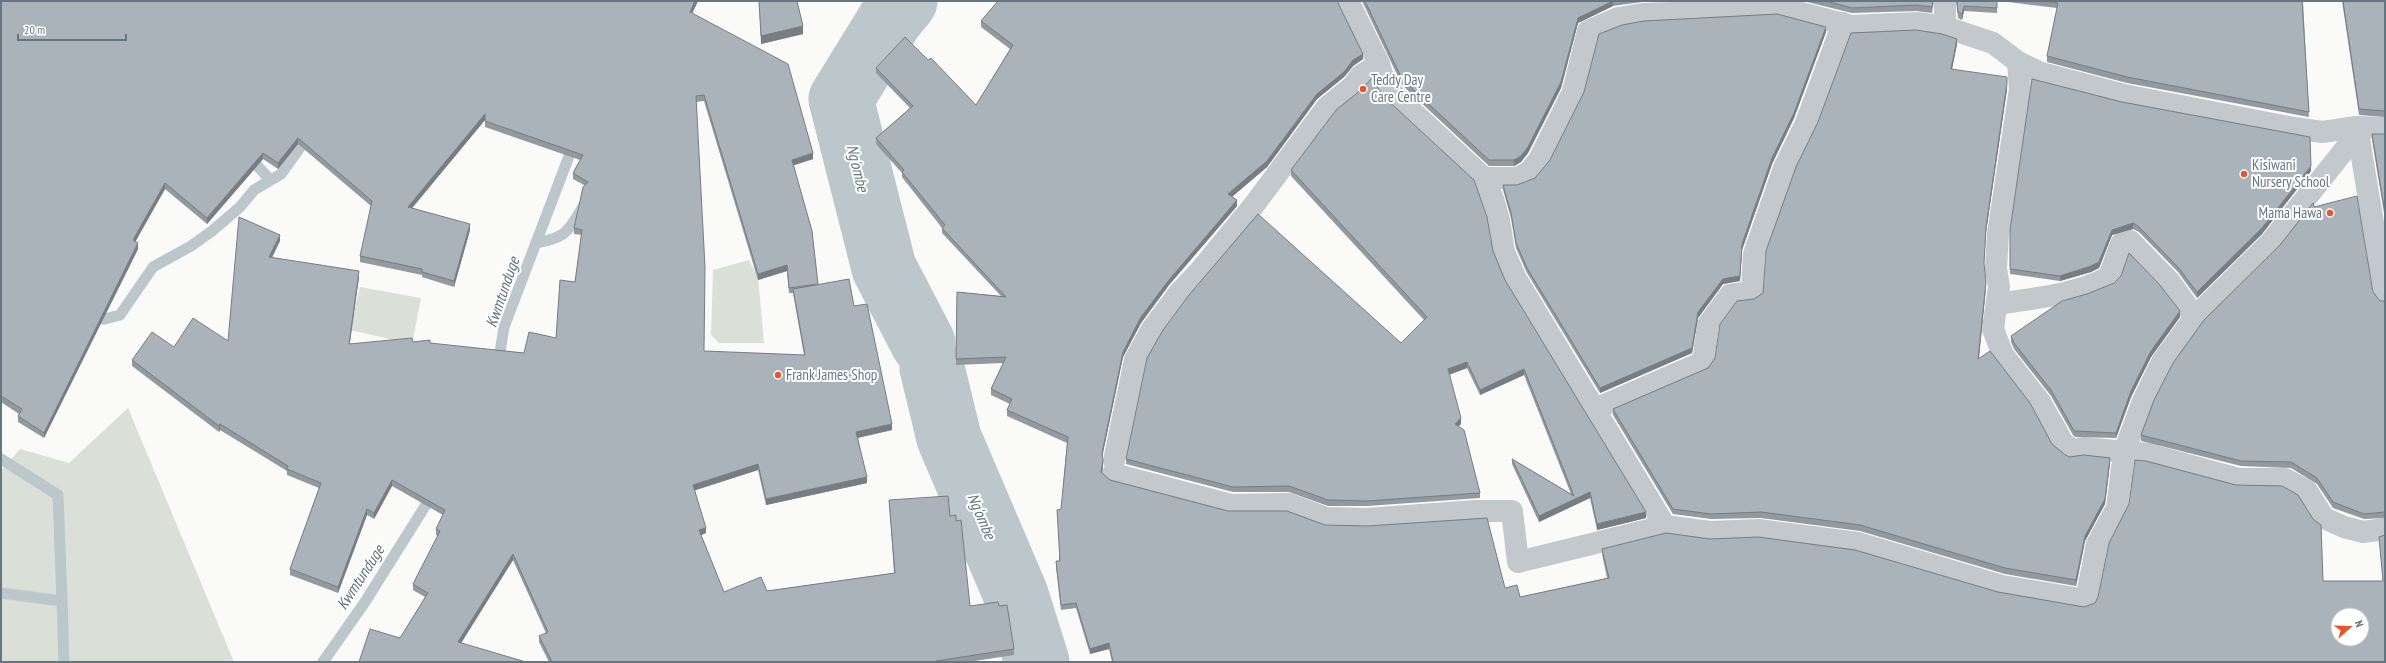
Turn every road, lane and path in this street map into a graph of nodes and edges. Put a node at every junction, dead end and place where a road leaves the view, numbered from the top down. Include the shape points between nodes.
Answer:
1 (1348, 1) edge
2 (1945, 1) edge
3 (1843, 23) junction
4 (1945, 27) junction
5 (2018, 62) junction
6 (1379, 64) junction
7 (2385, 128) edge
8 (2358, 130) junction
9 (1484, 178) junction
10 (2385, 295) edge
11 (1998, 304) junction
12 (2195, 317) junction
13 (1595, 409) junction
14 (2124, 452) junction
15 (1665, 526) junction
16 (2385, 529) edge

1 - 6 street
2 - 4 street
3 - 4 street via 1851,26 1917,23
3 - 9 street via 1778,8 1644,14 1618,18 1588,31 1573,92 1539,160 1530,172 1517,178
3 - 13 street via 1806,123 1784,168 1754,254 1752,292 1730,295 1708,325 1703,362
4 - 5 street via 1993,43
5 - 8 street via 2041,73 2124,95 2263,123 2322,132
5 - 11 street via 2020,89 1996,253
6 - 9 street via 1384,81 1392,93
6 - 15 street via 1360,76 1353,86 1327,107 1254,205 1179,293 1152,329 1135,360 1113,467 1231,505 1289,504 1326,518 1367,519 1512,510 1518,562
7 - 8 street
8 - 10 street
8 - 12 street via 2271,242
9 - 13 street via 1497,213 1504,252 1516,279
11 - 12 street via 2078,290 2096,284 2109,277 2121,244 2130,241 2169,281
11 - 14 street via 1994,329 2002,356 2040,402 2063,443 2072,450 2083,448
12 - 14 street via 2162,362 2143,401
13 - 15 street
14 - 15 street via 2117,508 2097,544 2086,600 2002,586 1858,543 1759,530 1710,532
14 - 16 street via 2148,454 2239,479 2285,478 2307,491 2324,518 2363,532

